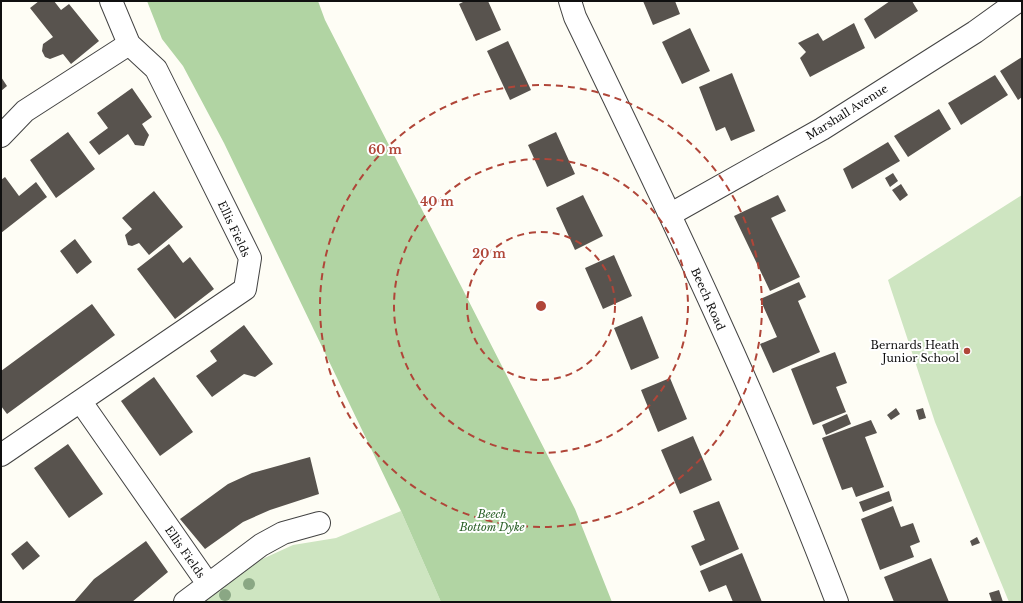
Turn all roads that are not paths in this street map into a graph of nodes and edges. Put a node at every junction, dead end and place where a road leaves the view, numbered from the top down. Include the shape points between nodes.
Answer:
1 (111, 1) edge
2 (570, 1) edge
3 (1018, 1) edge
4 (129, 44) junction
5 (1, 136) edge
6 (671, 214) junction
7 (81, 402) junction
8 (1, 455) edge
9 (319, 523) dead end
10 (208, 584) junction
11 (185, 602) edge
12 (836, 602) edge

1 - 4 street, Ellis Fields
2 - 6 street, Beech Road via 575,17
3 - 6 street, Marshall Avenue via 975,32 822,130
4 - 5 street via 25,111
4 - 7 street, Ellis Fields via 156,69 250,258 245,289
6 - 12 street, Beech Road via 803,515
7 - 8 street, Ellis Fields
7 - 10 street, Ellis Fields
9 - 10 street, Ellis Fields via 283,533 272,539
10 - 11 street, Ellis Fields

